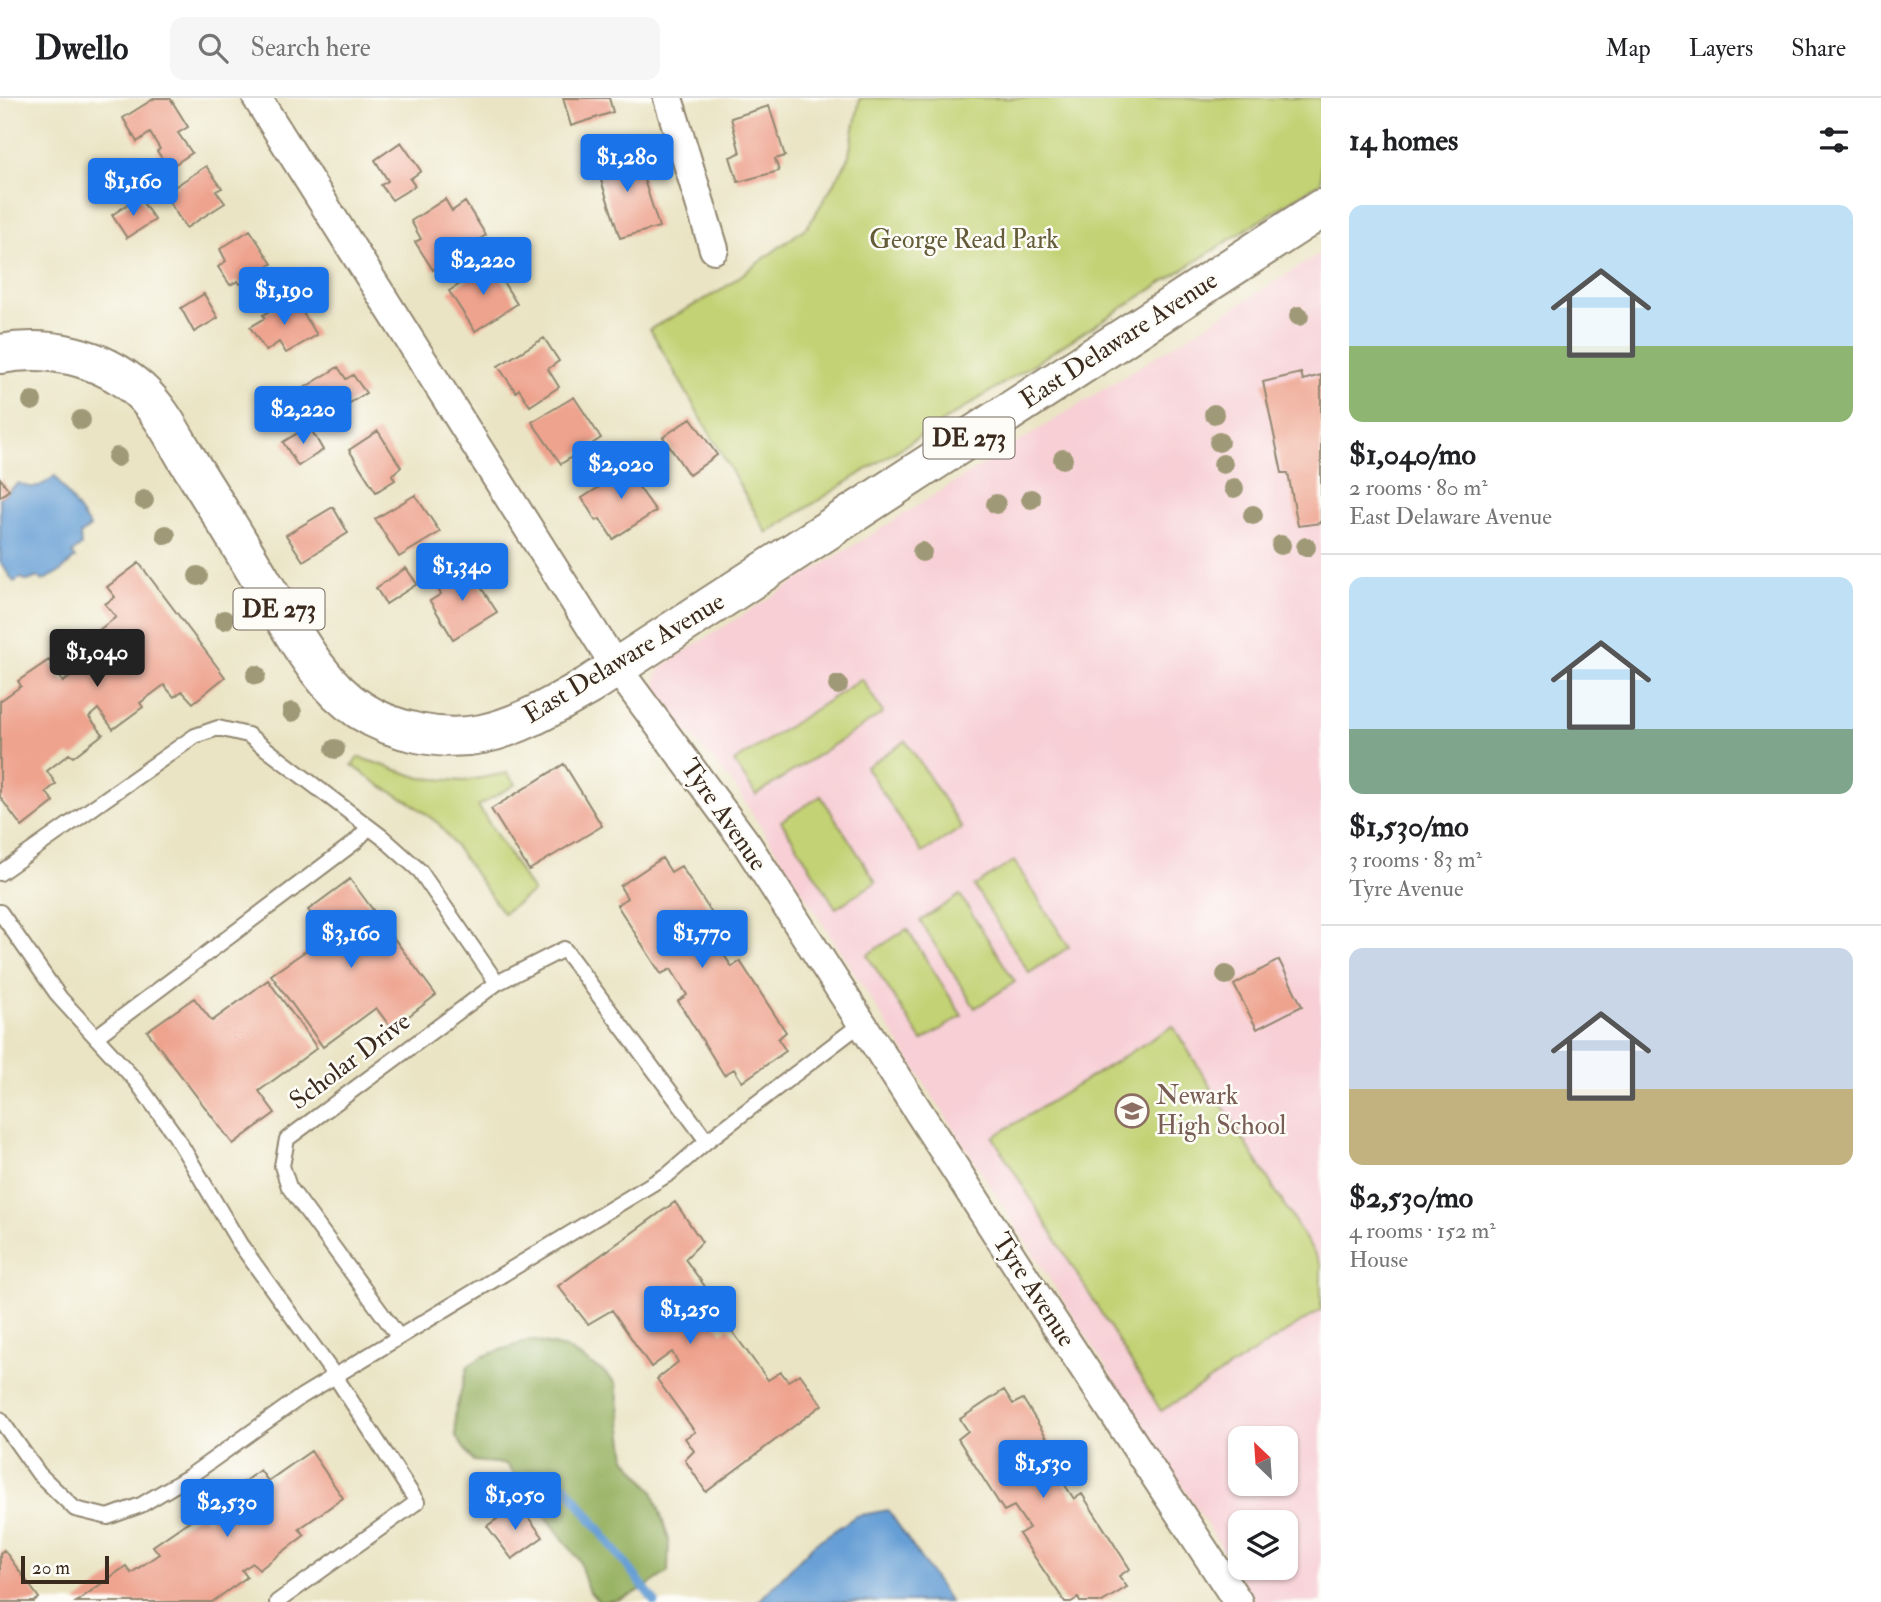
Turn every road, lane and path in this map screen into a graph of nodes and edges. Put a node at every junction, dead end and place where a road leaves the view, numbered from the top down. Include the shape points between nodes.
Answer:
1 (257, 98) edge
2 (668, 98) edge
3 (1321, 209) edge
4 (714, 249) dead end
5 (0, 354) edge
6 (616, 667) junction
7 (369, 827) junction
8 (0, 873) edge
9 (0, 912) edge
10 (497, 983) junction
11 (862, 1023) junction
12 (97, 1036) junction
13 (707, 1140) junction
14 (399, 1338) junction
15 (335, 1376) junction
16 (0, 1419) edge
17 (277, 1602) edge
18 (1238, 1602) edge

1 - 6 street, Tyre Avenue
2 - 4 street
3 - 6 main road, East Delaware Avenue / DE 273
5 - 6 main road, East Delaware Avenue / DE 273 via 34,350 69,355 100,365 138,389 163,420 326,679 373,718 425,734 484,733 541,713
6 - 11 street, Tyre Avenue via 747,843
7 - 8 lane via 248,735 218,728 195,736
7 - 10 lane via 420,871
7 - 12 lane
9 - 12 lane via 60,998
10 - 13 lane, Scholar Drive via 564,949
10 - 14 lane, Scholar Drive via 287,1139 282,1166 289,1186
11 - 13 lane
11 - 18 street, Tyre Avenue
12 - 15 lane via 136,1081 206,1184 240,1244
13 - 14 lane via 670,1173
14 - 15 lane
15 - 16 lane via 190,1476 141,1505 108,1517 75,1509 38,1474
15 - 17 lane via 417,1502

